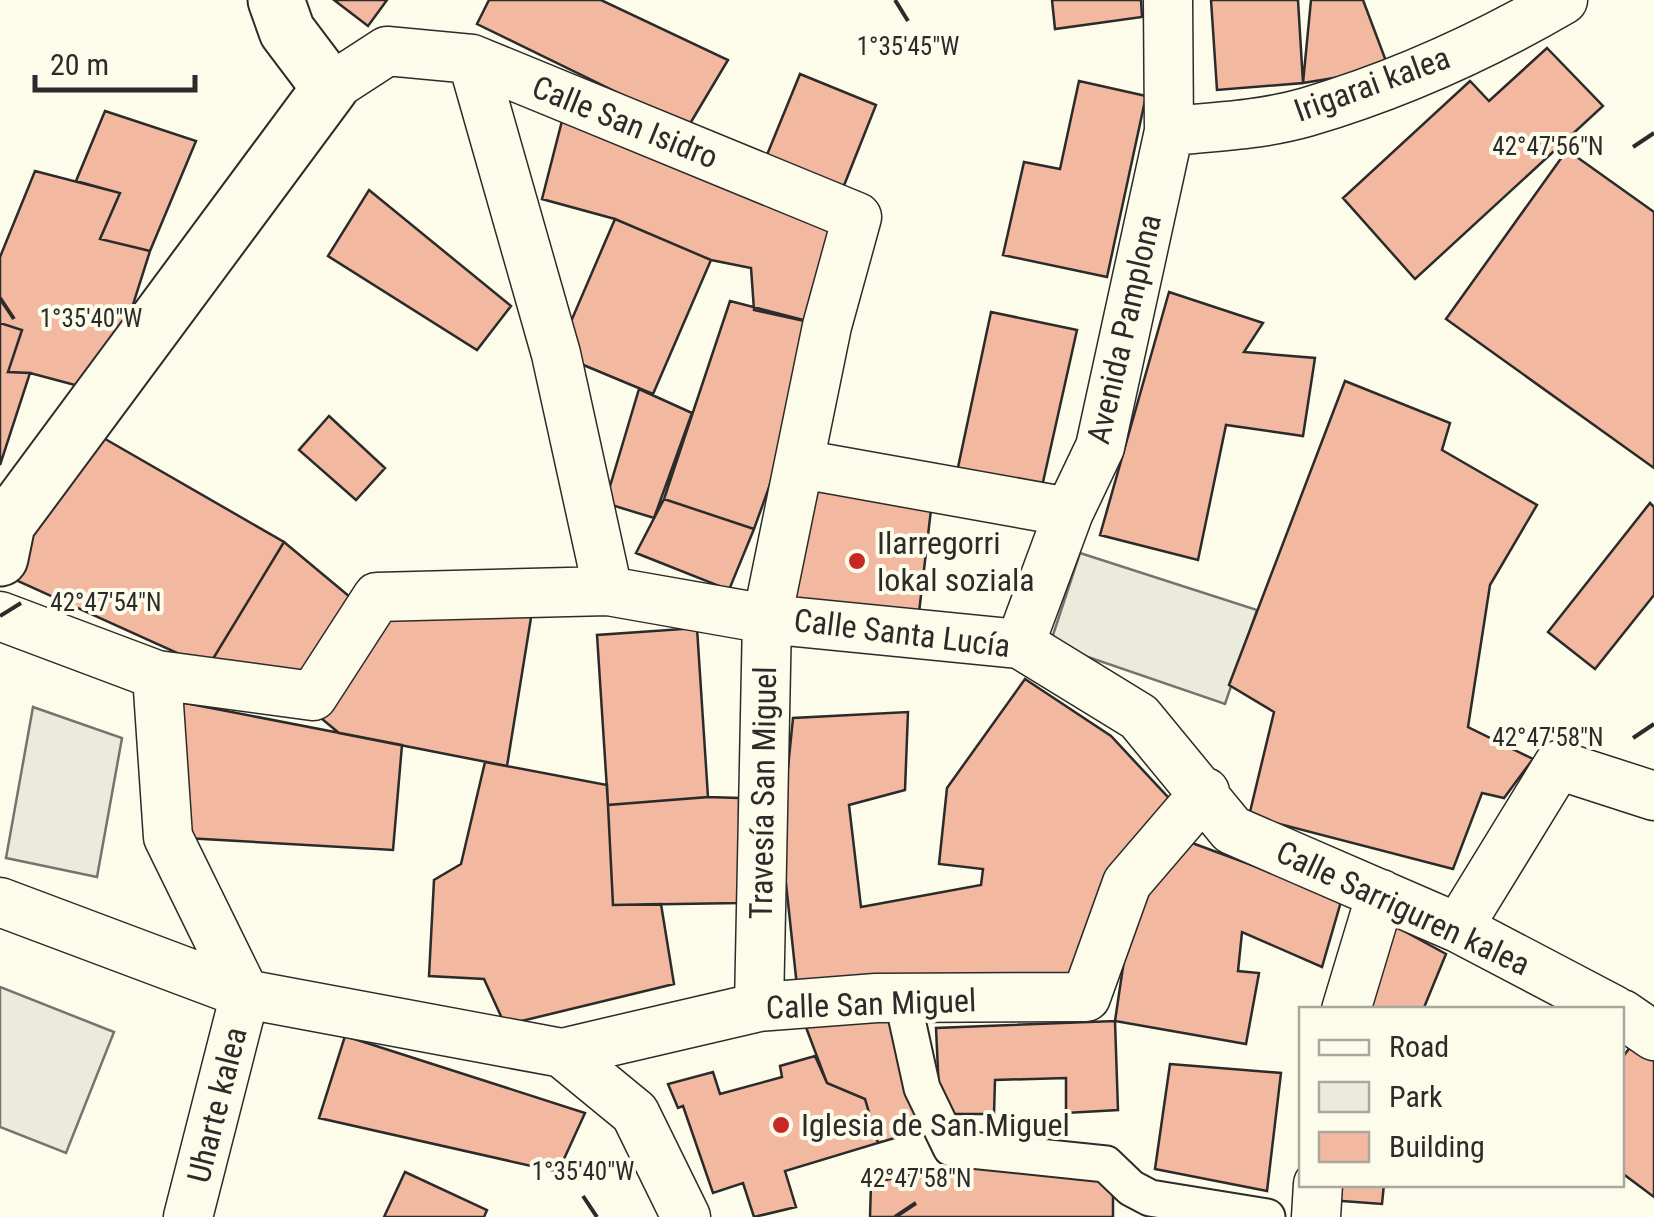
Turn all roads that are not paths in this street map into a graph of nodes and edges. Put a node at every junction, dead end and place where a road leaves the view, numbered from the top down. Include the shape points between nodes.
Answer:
1 (276, 0) edge
2 (1168, 0) edge
3 (1563, 0) edge
4 (472, 59) junction
5 (330, 88) junction
6 (1169, 131) junction
7 (857, 217) joint
8 (801, 464) junction
9 (1069, 512) junction
10 (2, 534) edge
11 (608, 591) junction
12 (0, 616) edge
13 (767, 618) junction
14 (1020, 644) junction
15 (157, 675) junction
16 (1205, 792) junction
17 (1654, 796) edge
18 (1381, 894) junction
19 (0, 902) edge
20 (1458, 928) junction
21 (246, 994) junction
22 (902, 997) junction
23 (759, 1007) junction
24 (1347, 1007) edge
25 (1608, 1007) edge
26 (1624, 1015) edge
27 (1654, 1036) edge
28 (562, 1053) junction
29 (1318, 1187) edge
30 (188, 1217) edge
31 (686, 1217) edge
32 (1267, 1217) edge
33 (1316, 1217) edge

1 - 5 street via 287,32
2 - 6 street, Avenida Pamplona
3 - 6 street, Irigarai kalea via 1441,62 1307,112
4 - 5 street, Calle San Isidro via 387,51
4 - 7 street, Calle San Isidro
4 - 11 street via 556,354
5 - 10 street
6 - 9 street, Avenida Pamplona via 1100,448
7 - 8 street, Travesía San Miguel
8 - 9 street
8 - 13 street, Travesía San Miguel
9 - 14 street, Avenida Pamplona
11 - 13 street, Calle Santa Lucía
11 - 15 street, Calle Santa Lucía via 378,597 313,696
12 - 15 street
13 - 14 street, Calle Santa Lucía
13 - 23 street, Travesía San Miguel
14 - 16 street, Calle Santa Lucía via 1139,717
15 - 21 street via 168,836
16 - 18 street, Calle Sarriguren kalea via 1232,830
16 - 22 street, Calle San Miguel via 1127,883 1086,997
17 - 20 street via 1558,765
18 - 20 street, Calle Sarriguren kalea
18 - 24 street
19 - 21 street, Calle San Miguel
20 - 25 street, Calle Sarriguren kalea
21 - 28 street, Calle San Miguel
21 - 30 street, Uharte kalea
22 - 23 street, Calle San Miguel
22 - 32 street via 922,1088 951,1148 1106,1164 1150,1198
23 - 28 street, Calle San Miguel
26 - 27 street
28 - 31 street via 636,1113
29 - 33 street

